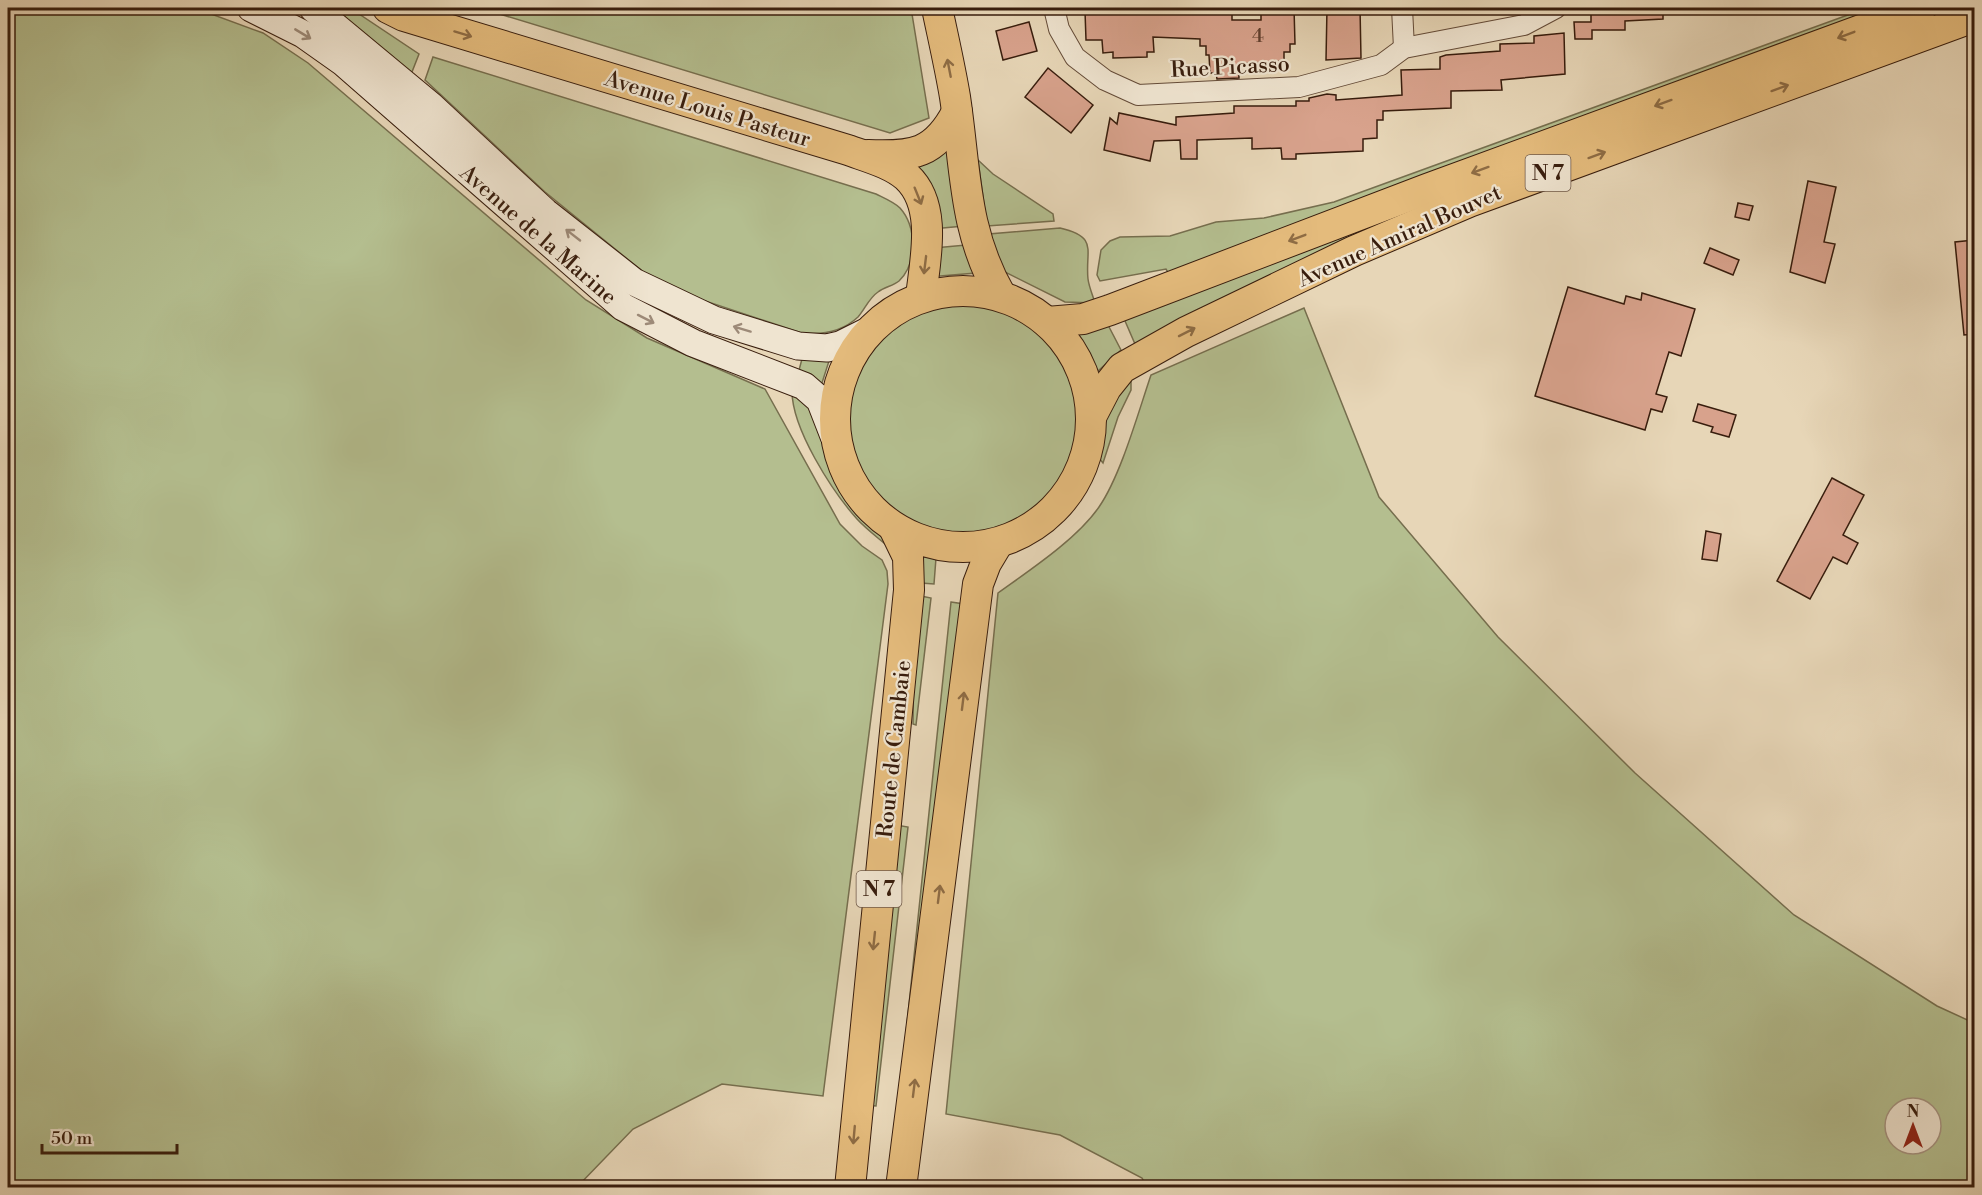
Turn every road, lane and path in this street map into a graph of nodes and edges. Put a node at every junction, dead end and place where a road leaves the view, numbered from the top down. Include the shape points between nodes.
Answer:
1 (251, 8) edge
2 (313, 8) edge
3 (388, 8) edge
4 (937, 8) edge
5 (1054, 8) edge
6 (1402, 8) edge
7 (1556, 8) edge
8 (1921, 8) edge
9 (1974, 17) edge
10 (1404, 48) junction
11 (957, 112) junction
12 (860, 154) junction
13 (1001, 296) junction
14 (921, 297) junction
15 (1047, 322) junction
16 (868, 331) junction
17 (1092, 415) junction
18 (834, 435) junction
19 (894, 528) junction
20 (998, 543) junction
21 (850, 1188) edge
22 (901, 1188) edge

1 -> 18 main road, Avenue de la Marine via 303,34 344,63 623,307 693,343 804,386 820,400
16 -> 2 main road, Avenue de la Marine via 827,348 798,346 714,320 634,282 545,212 431,106
3 -> 12 main road, Avenue Louis Pasteur
11 -> 4 main road
5 - 10 street, Rue Picasso via 1059,29 1075,57 1105,80 1138,95 1299,87 1382,65
6 - 10 street
7 - 10 street via 1524,25
8 -> 15 main road, Avenue Amiral Bouvet / N 7 via 1110,310 1083,319
17 -> 9 main road, Avenue Amiral Bouvet / N 7 via 1122,368 1186,332 1354,251 1469,202
11 - 12 main road via 946,133 924,149 902,156
11 - 13 main road via 972,230 984,267
12 -> 14 main road, Avenue Louis Pasteur via 889,166 915,187 926,232
13 - 14 main road via 974,290
13 - 15 main road via 1026,306
14 - 16 main road via 892,310
15 - 17 main road via 1062,337 1084,373
16 - 18 main road via 843,370 835,398
17 - 20 main road via 1089,445 1079,474 1059,504 1031,528
18 - 19 main road via 844,472 865,504
19 - 20 main road via 948,547
19 -> 21 main road, Route de Cambaie / N 7 via 908,557 909,591
22 -> 20 main road via 976,597 986,563

